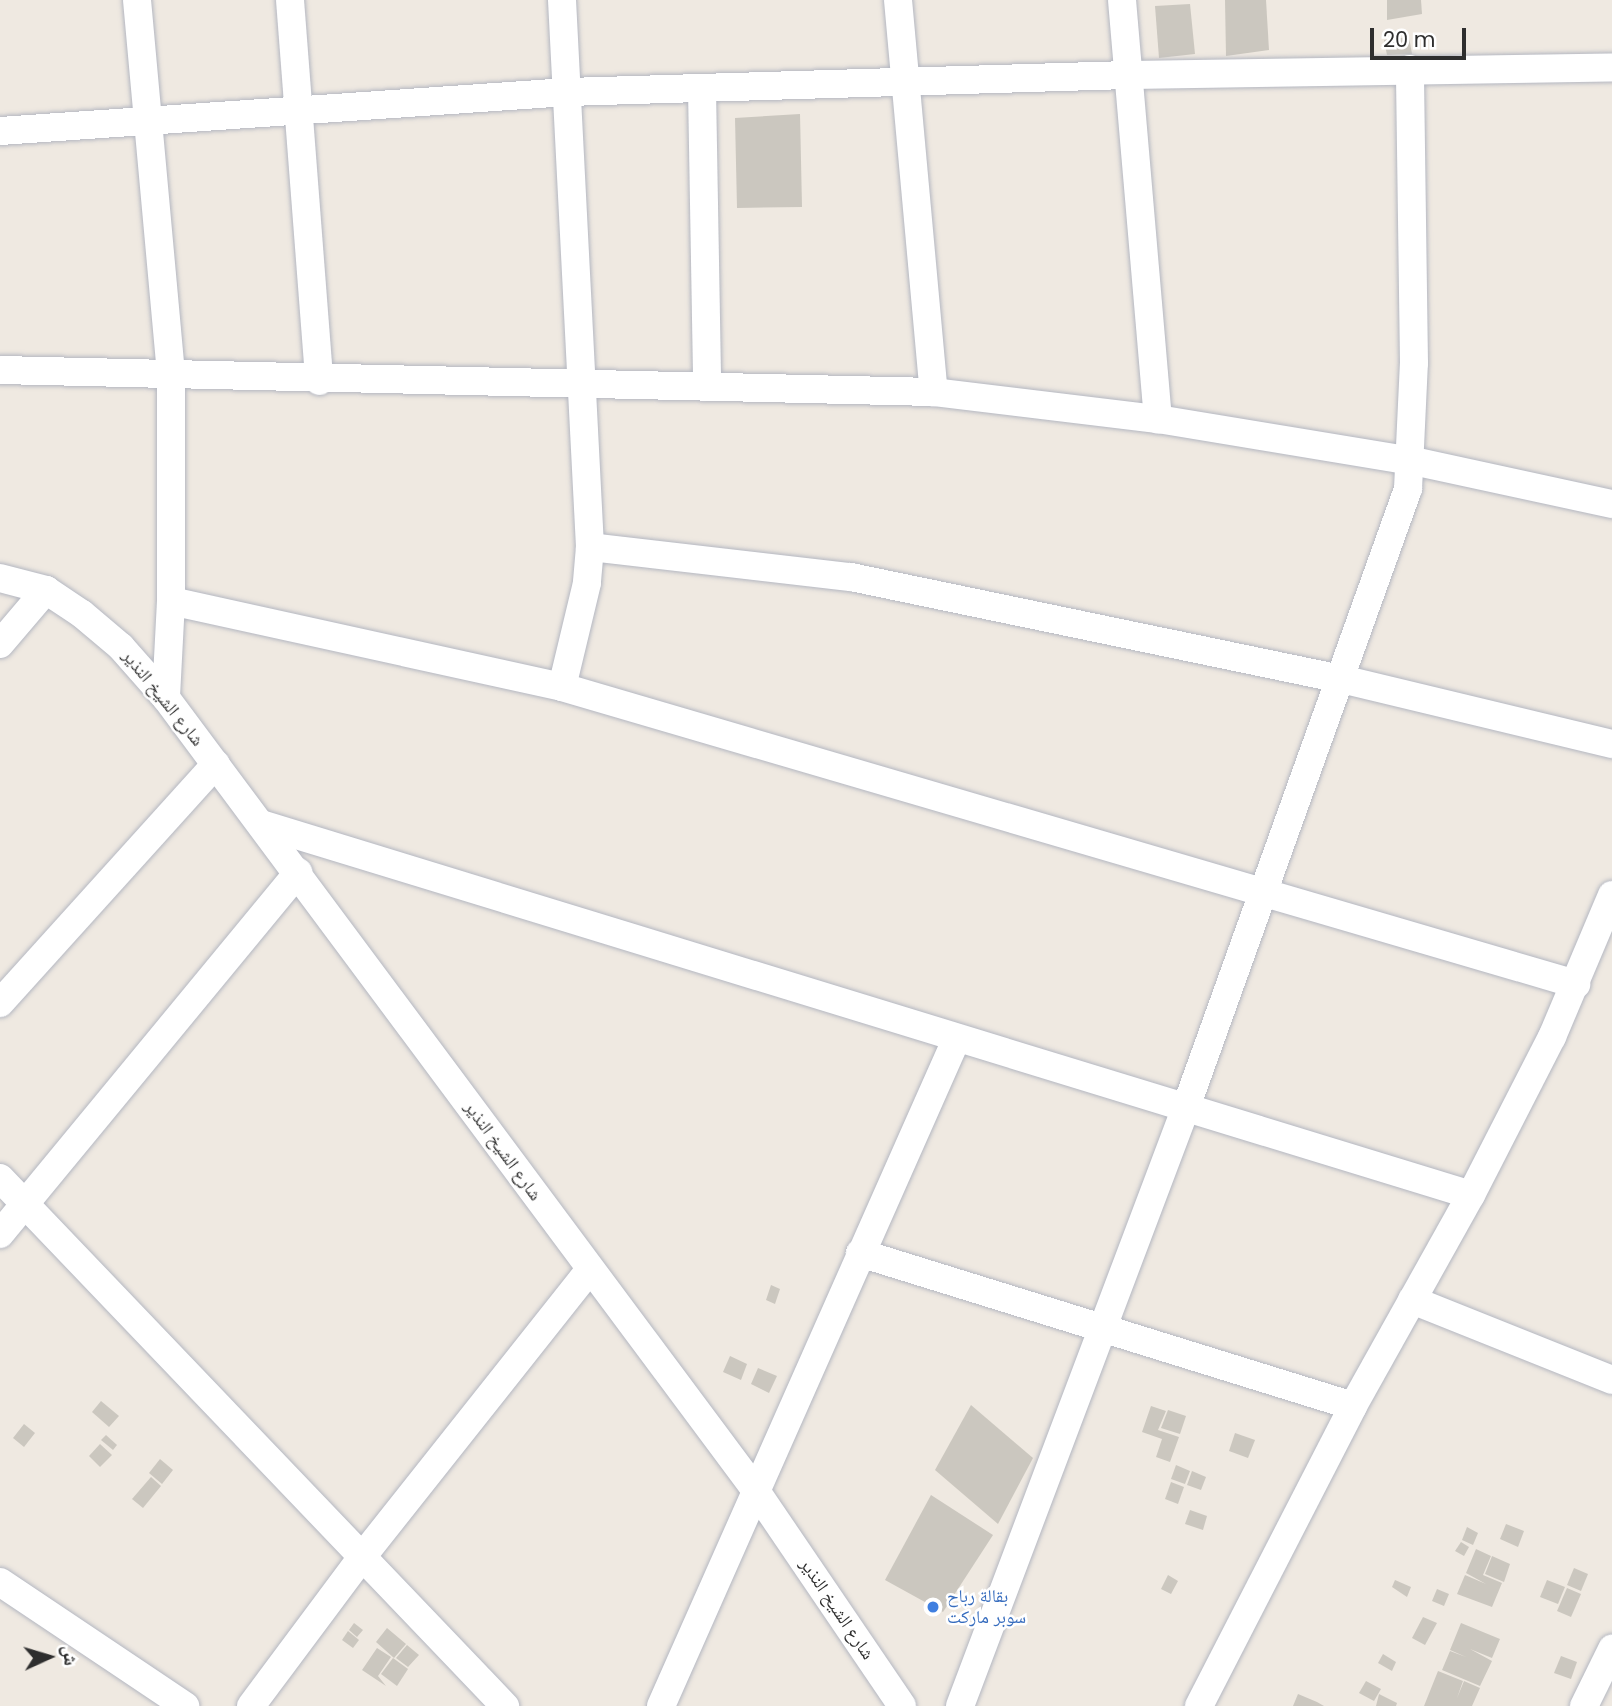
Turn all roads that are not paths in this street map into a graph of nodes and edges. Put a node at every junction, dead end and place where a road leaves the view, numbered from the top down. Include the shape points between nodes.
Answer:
1 (137, 0) edge
2 (290, 0) edge
3 (562, 0) edge
4 (898, 0) edge
5 (1122, 0) edge
6 (1612, 67) edge
7 (1410, 69) junction
8 (1129, 75) junction
9 (908, 83) junction
10 (702, 89) junction
11 (568, 92) junction
12 (297, 110) junction
13 (148, 121) junction
14 (0, 131) edge
15 (0, 370) edge
16 (171, 376) junction
17 (319, 381) junction
18 (584, 385) junction
19 (707, 387) junction
20 (934, 392) junction
21 (1158, 419) junction
22 (1413, 461) junction
23 (1612, 504) edge
24 (590, 547) junction
25 (0, 578) edge
26 (46, 590) junction
27 (171, 601) junction
28 (0, 644) edge
29 (1341, 679) junction
30 (562, 687) junction
31 (166, 698) junction
32 (1612, 744) edge
33 (216, 764) junction
34 (264, 825) junction
35 (298, 872) junction
36 (1261, 891) junction
37 (1612, 895) edge
38 (1576, 984) junction
39 (0, 1003) edge
40 (956, 1040) junction
41 (1185, 1110) junction
42 (0, 1178) edge
43 (1471, 1195) junction
44 (24, 1202) junction
45 (0, 1234) edge
46 (860, 1253) junction
47 (590, 1269) junction
48 (1412, 1300) junction
49 (1103, 1326) junction
50 (1612, 1380) edge
51 (1353, 1406) junction
52 (754, 1488) junction
53 (362, 1557) junction
54 (0, 1582) edge
55 (1612, 1649) edge
56 (185, 1706) edge
57 (251, 1706) edge
58 (505, 1706) edge
59 (661, 1706) edge
60 (902, 1706) edge
61 (960, 1706) edge
62 (1199, 1706) edge
63 (1584, 1706) edge

1 - 13 street
2 - 12 street
3 - 11 street
4 - 9 street
5 - 8 street
6 - 7 street
7 - 8 street
7 - 22 street
8 - 9 street
8 - 21 street
9 - 10 street
9 - 20 street
10 - 11 street
10 - 19 street
11 - 12 street
11 - 18 street
12 - 13 street
12 - 17 street
13 - 14 street
13 - 16 street
15 - 16 street
16 - 17 street
16 - 27 street
17 - 18 street
18 - 19 street
18 - 24 street
19 - 20 street
20 - 21 street
21 - 22 street
22 - 23 street
22 - 29 street via 1397,527
24 - 29 street via 851,577
24 - 30 street via 587,583
25 - 26 street, شارع الشيخ النذير
26 - 28 street
26 - 31 street, شارع الشيخ النذير via 121,647
27 - 30 street
27 - 31 street
29 - 32 street
29 - 36 street
30 - 36 street
31 - 33 street, شارع الشيخ النذير
33 - 34 street, شارع الشيخ النذير
33 - 39 street
34 - 35 street, شارع الشيخ النذير
34 - 40 street
35 - 44 street
35 - 47 street, شارع الشيخ النذير
36 - 38 street
36 - 41 street
37 - 38 street
38 - 43 street
40 - 41 street
40 - 46 street
41 - 43 street
41 - 49 street
42 - 44 street
43 - 48 street
44 - 45 street
44 - 53 street
46 - 49 street
46 - 52 street
47 - 52 street, شارع الشيخ النذير
47 - 53 street
48 - 50 street
48 - 51 street
49 - 51 street
49 - 61 street
51 - 62 street
52 - 59 street
52 - 60 street, شارع الشيخ النذير
53 - 57 street
53 - 58 street
54 - 56 street
55 - 63 street

